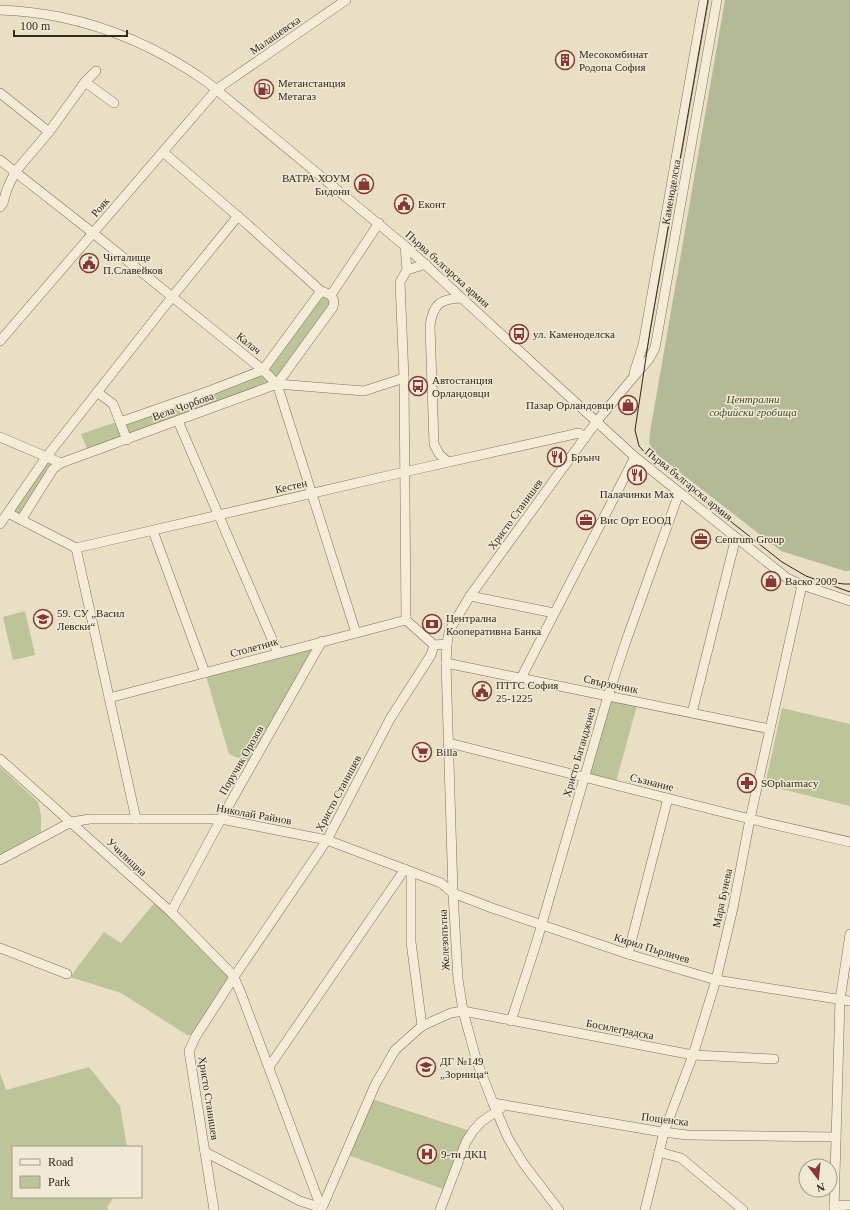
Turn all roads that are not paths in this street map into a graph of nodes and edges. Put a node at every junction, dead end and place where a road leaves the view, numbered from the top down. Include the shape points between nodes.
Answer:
1 (346, 0) edge
2 (704, 0) edge
3 (717, 0) edge
4 (0, 10) edge
5 (96, 71) dead end
6 (85, 82) junction
7 (217, 89) junction
8 (0, 92) edge
9 (114, 103) dead end
10 (49, 132) junction
11 (164, 152) junction
12 (0, 160) edge
13 (15, 172) junction
14 (0, 207) edge
15 (238, 216) junction
16 (379, 223) junction
17 (94, 233) junction
18 (405, 246) junction
19 (426, 264) junction
20 (407, 270) junction
21 (321, 291) junction
22 (331, 295) junction
23 (172, 297) junction
24 (461, 298) junction
25 (0, 341) edge
26 (263, 370) junction
27 (404, 378) junction
28 (631, 380) junction
29 (277, 384) junction
30 (212, 390) junction
31 (97, 392) junction
32 (218, 407) junction
33 (178, 421) junction
34 (598, 421) junction
35 (120, 422) junction
36 (0, 437) edge
37 (585, 438) junction
38 (126, 440) junction
39 (46, 456) junction
40 (635, 457) junction
41 (448, 462) junction
42 (61, 463) junction
43 (404, 472) junction
44 (680, 493) junction
45 (312, 494) junction
46 (8, 513) junction
47 (219, 515) junction
48 (20, 520) junction
49 (0, 524) edge
50 (153, 531) junction
51 (736, 537) junction
52 (76, 548) junction
53 (802, 585) junction
54 (470, 596) junction
55 (850, 601) edge
56 (554, 613) junction
57 (406, 620) junction
58 (356, 633) junction
59 (322, 642) junction
60 (447, 644) junction
61 (434, 645) junction
62 (278, 653) junction
63 (446, 663) junction
64 (205, 673) junction
65 (521, 678) junction
66 (608, 696) junction
67 (109, 698) junction
68 (692, 713) junction
69 (770, 729) junction
70 (449, 743) junction
71 (0, 759) edge
72 (584, 777) junction
73 (668, 798) junction
74 (136, 819) junction
75 (221, 819) junction
76 (750, 819) junction
77 (71, 822) junction
78 (327, 840) junction
79 (850, 842) edge
80 (0, 860) edge
81 (408, 870) junction
82 (453, 894) junction
83 (171, 912) junction
84 (542, 925) junction
85 (850, 934) edge
86 (0, 948) edge
87 (628, 954) junction
88 (67, 974) dead end
89 (234, 977) junction
90 (716, 980) junction
91 (840, 1000) junction
92 (850, 1001) edge
93 (463, 1011) junction
94 (511, 1021) junction
95 (422, 1026) junction
96 (693, 1055) junction
97 (774, 1059) dead end
98 (269, 1067) junction
99 (495, 1107) junction
100 (664, 1132) junction
101 (836, 1137) junction
102 (205, 1152) junction
103 (659, 1152) junction
104 (850, 1205) edge
105 (834, 1208) edge
106 (322, 1209) edge
107 (214, 1210) edge
108 (440, 1210) edge
109 (559, 1210) edge
110 (645, 1210) edge
111 (743, 1210) edge

1 - 7 street, Малашевска
2 - 28 street, Каменоделска via 643,345
3 - 28 street, Каменоделска via 655,348
4 - 7 street, Първа българска армия via 60,17 124,36 186,67
5 - 6 street
6 - 9 street
6 - 10 street
7 - 11 street, Рояк
7 - 16 street, Първа българска армия
8 - 10 street
10 - 13 street
11 - 15 street
11 - 17 street, Рояк
12 - 13 street, Калач
13 - 14 street
13 - 17 street, Калач
15 - 21 street
15 - 23 street
16 - 18 street, Първа българска армия
16 - 22 street
17 - 23 street, Калач
17 - 25 street, Рояк
18 - 19 street, Първа българска армия
18 - 20 street
19 - 20 street
19 - 24 street, Първа българска армия
20 - 27 street via 400,282
21 - 22 street
21 - 26 street
22 - 29 street via 333,308
23 - 26 street, Калач
23 - 31 street
24 - 34 street, Първа българска армия
24 - 41 street via 440,303 432,313 430,326 434,444 439,454
26 - 29 street, Калач
26 - 30 street, Вела Чорбова
27 - 29 street via 364,391
27 - 43 street
28 - 34 street, Каменоделска
29 - 32 street, Вела Чорбова
29 - 45 street, Калач
30 - 32 street
30 - 35 street, Вела Чорбова
31 - 35 street via 113,404
31 - 39 street
32 - 33 street, Вела Чорбова
33 - 38 street, Вела Чорбова
33 - 47 street
34 - 37 street, Христо Станишев
34 - 40 street, Първа българска армия
35 - 38 street
36 - 39 street
37 - 41 street, Кестен via 578,433
37 - 54 street, Христо Станишев
38 - 42 street, Вела Чорбова
39 - 42 street
39 - 46 street
40 - 44 street, Първа българска армия
40 - 56 street
41 - 43 street, Кестен
42 - 48 street, Вела Чорбова via 53,469
43 - 45 street, Кестен
43 - 57 street
44 - 51 street, Първа българска армия
44 - 66 street, Христо Батанджиев
45 - 47 street, Кестен
45 - 58 street, Калач
46 - 48 street
46 - 49 street
47 - 50 street, Кестен
47 - 62 street
48 - 52 street
50 - 52 street, Кестен
50 - 64 street
51 - 53 street, Първа българска армия via 787,578
51 - 68 street
52 - 67 street
53 - 55 street, Първа българска армия
53 - 69 street, Мара Бунева
54 - 56 street
54 - 60 street, Христо Станишев via 452,626
56 - 65 street
57 - 58 street, Столетник
57 - 61 street
58 - 59 street, Столетник
59 - 62 street, Столетник
59 - 75 street, Поручик Орозов
60 - 61 street
60 - 63 street, Железопътна
61 - 78 street, Христо Станишев via 390,720
62 - 64 street, Столетник
63 - 65 street, Свързочник
63 - 70 street, Железопътна
64 - 67 street, Столетник
65 - 66 street, Свързочник
66 - 68 street, Свързочник
66 - 72 street, Христо Батанджиев
67 - 74 street
68 - 69 street, Свързочник
69 - 76 street, Мара Бунева
70 - 72 street, Съзнание
70 - 82 street, Железопътна
71 - 77 street, Училищна
72 - 73 street, Съзнание
72 - 84 street, Христо Батанджиев
73 - 76 street, Съзнание
73 - 87 street
74 - 75 street, Николай Райнов
74 - 77 street, Николай Райнов via 90,819
75 - 78 street, Николай Райнов
75 - 83 street, Поручик Орозов
76 - 79 street, Съзнание
76 - 90 street, Мара Бунева
77 - 80 street, Николай Райнов
77 - 83 street, Училищна
78 - 81 street, Николай Райнов
78 - 89 street, Христо Станишев
81 - 82 street, Николай Райнов via 441,883
81 - 95 street via 411,942
81 - 98 street
82 - 84 street, Кирил Пърличев
82 - 93 street, Железопътна via 458,979
83 - 89 street, Училищна
84 - 87 street, Кирил Пърличев
84 - 94 street, Христо Батанджиев
85 - 91 street
86 - 88 street
87 - 90 street, Кирил Пърличев
89 - 98 street, Училищна
89 - 102 street, Христо Станишев via 189,1051
90 - 91 street, Кирил Пърличев
90 - 96 street, Мара Бунева
91 - 92 street, Кирил Пърличев
91 - 101 street
93 - 94 street, Босилеградска
93 - 95 street via 451,1012
93 - 99 street, Железопътна via 477,1062
94 - 96 street, Босилеградска
95 - 106 street via 395,1050 376,1084
96 - 97 street, Босилеградска
96 - 100 street, Мара Бунева
98 - 106 street, Училищна
99 - 100 street, Пощенска via 505,1105
99 - 108 street via 466,1142
99 - 109 street, Железопътна via 522,1163
100 - 101 street, Пощенска via 687,1135
100 - 103 street, Мара Бунева
101 - 105 street
102 - 106 street via 300,1202
102 - 107 street, Христо Станишев
103 - 110 street, Мара Бунева
103 - 111 street via 681,1158
104 - 105 street

